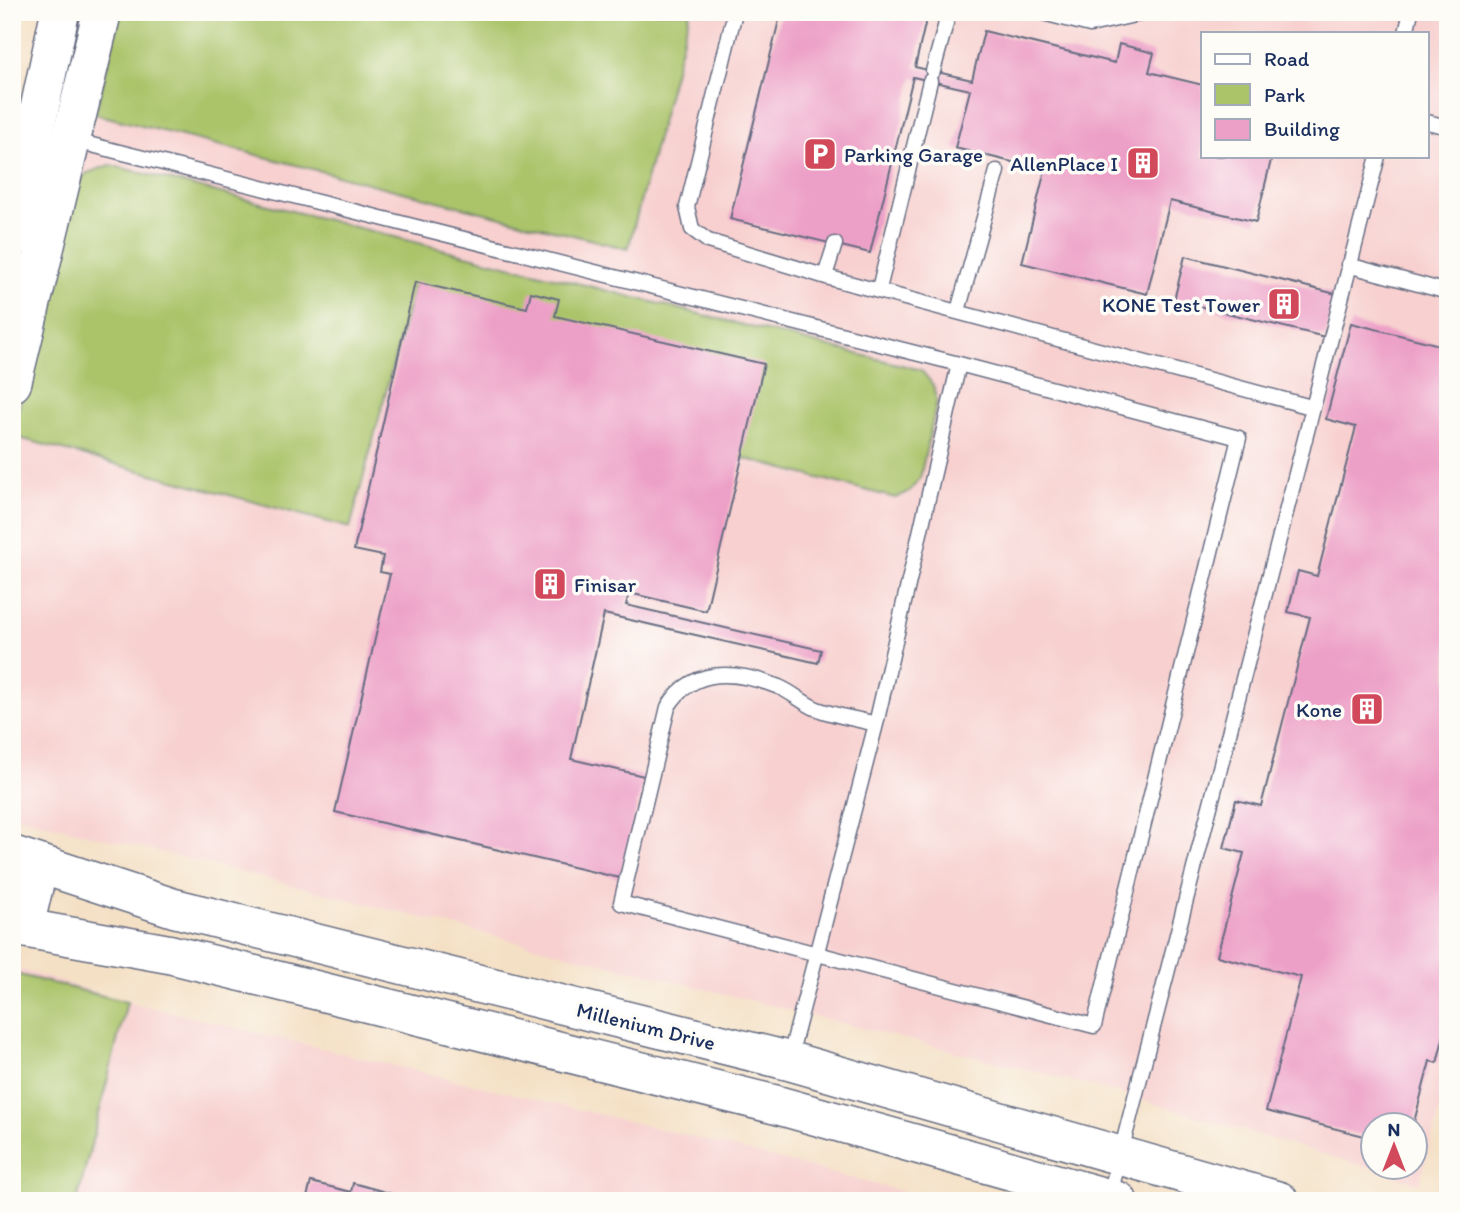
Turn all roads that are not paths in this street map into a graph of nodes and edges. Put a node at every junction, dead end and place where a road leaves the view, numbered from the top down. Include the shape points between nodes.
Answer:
1 (60, 12) edge
2 (102, 12) edge
3 (735, 12) edge
4 (949, 12) edge
5 (1039, 12) edge
6 (1148, 12) edge
7 (1411, 12) edge
8 (1406, 32) edge
9 (1428, 122) edge
10 (1448, 127) edge
11 (71, 139) junction
12 (1377, 158) edge
13 (997, 171) dead end
14 (12, 239) edge
15 (835, 244) dead end
16 (1348, 265) junction
17 (825, 276) junction
18 (878, 289) junction
19 (1448, 292) edge
20 (958, 311) junction
21 (959, 363) junction
22 (12, 383) edge
23 (1311, 407) junction
24 (876, 724) junction
25 (26, 859) edge
26 (18, 927) edge
27 (816, 954) junction
28 (789, 1061) junction
29 (777, 1105) junction
30 (1120, 1154) junction
31 (1113, 1199) edge
32 (1279, 1201) edge

1 - 14 main road
2 - 11 main road
3 - 17 lane via 687,207 692,229 708,241
4 - 18 lane
5 - 6 lane via 1090,25
7 - 8 lane
9 - 10 lane
11 - 21 lane
11 - 22 main road
12 - 16 lane
13 - 20 lane
15 - 17 lane
16 - 19 lane
16 - 23 lane
17 - 18 lane
18 - 20 lane
20 - 23 lane
21 - 24 lane
21 - 27 lane via 1239,438 1094,1026
23 - 30 lane
24 - 27 lane
24 - 27 lane via 820,710 779,687 714,674 692,680 668,707 621,903
25 - 26 main road
25 - 28 main road, Millenium Drive via 174,908
26 - 29 main road via 169,954
27 - 28 lane
28 - 29 main road
28 - 30 main road, Millenium Drive
29 - 31 main road
30 - 31 lane
30 - 32 main road, Millenium Drive

